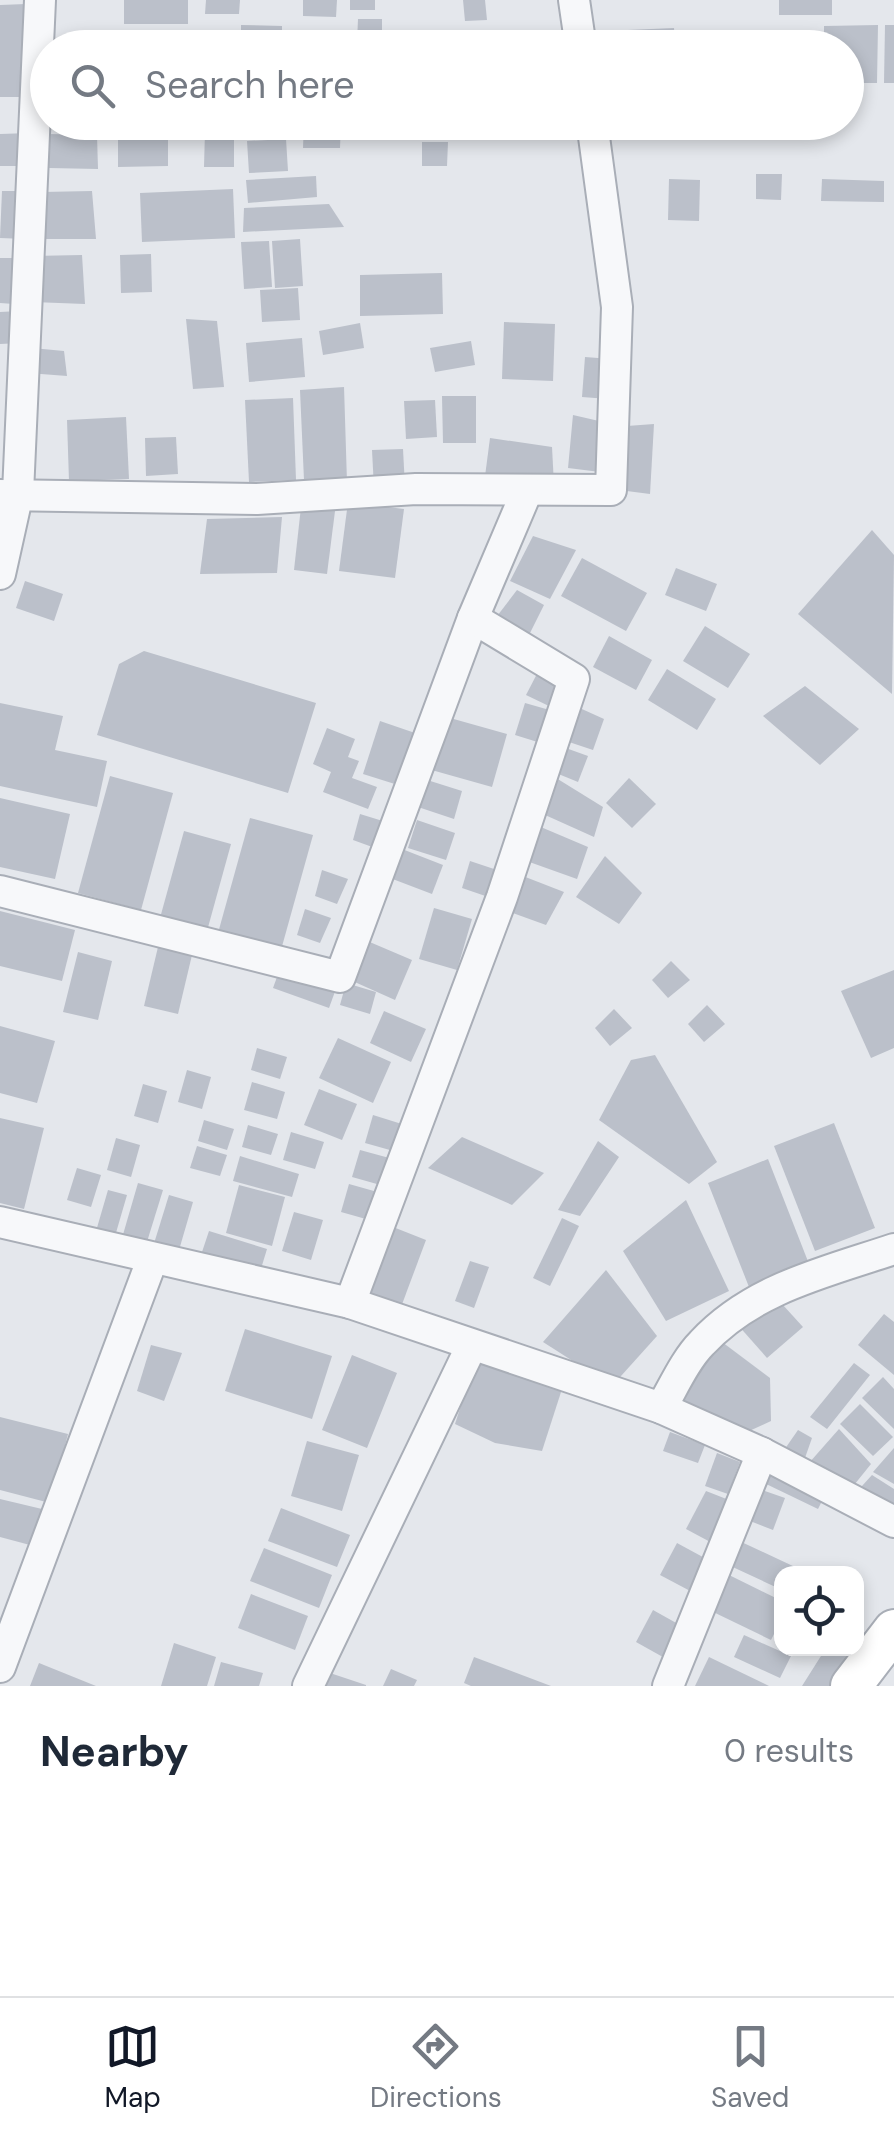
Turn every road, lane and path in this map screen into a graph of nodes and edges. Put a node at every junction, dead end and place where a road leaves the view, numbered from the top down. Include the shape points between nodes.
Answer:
1 (40, 0) edge
2 (574, 0) edge
3 (38, 30) edge
4 (578, 30) edge
5 (31, 140) edge
6 (594, 140) edge
7 (527, 491) junction
8 (9, 494) edge
9 (0, 574) edge
10 (473, 618) junction
11 (0, 891) edge
12 (0, 1222) edge
13 (894, 1248) edge
14 (152, 1260) junction
15 (350, 1303) junction
16 (472, 1345) junction
17 (661, 1408) junction
18 (762, 1453) junction
19 (894, 1522) edge
20 (894, 1630) edge
21 (0, 1668) edge
22 (308, 1686) edge
23 (668, 1686) edge
24 (851, 1686) edge

1 - 3 street
2 - 4 street
5 - 8 street
6 - 7 street via 617,306 610,490
7 - 8 street via 416,489 257,499
7 - 10 street
8 - 9 street
10 - 11 street via 340,976
10 - 15 street via 574,679 502,897
12 - 14 street
13 - 17 street via 776,1288 750,1305 700,1344
14 - 15 street
14 - 21 street
15 - 16 street
16 - 17 street
16 - 22 street
17 - 18 street
18 - 19 street
18 - 23 street
20 - 24 main road

